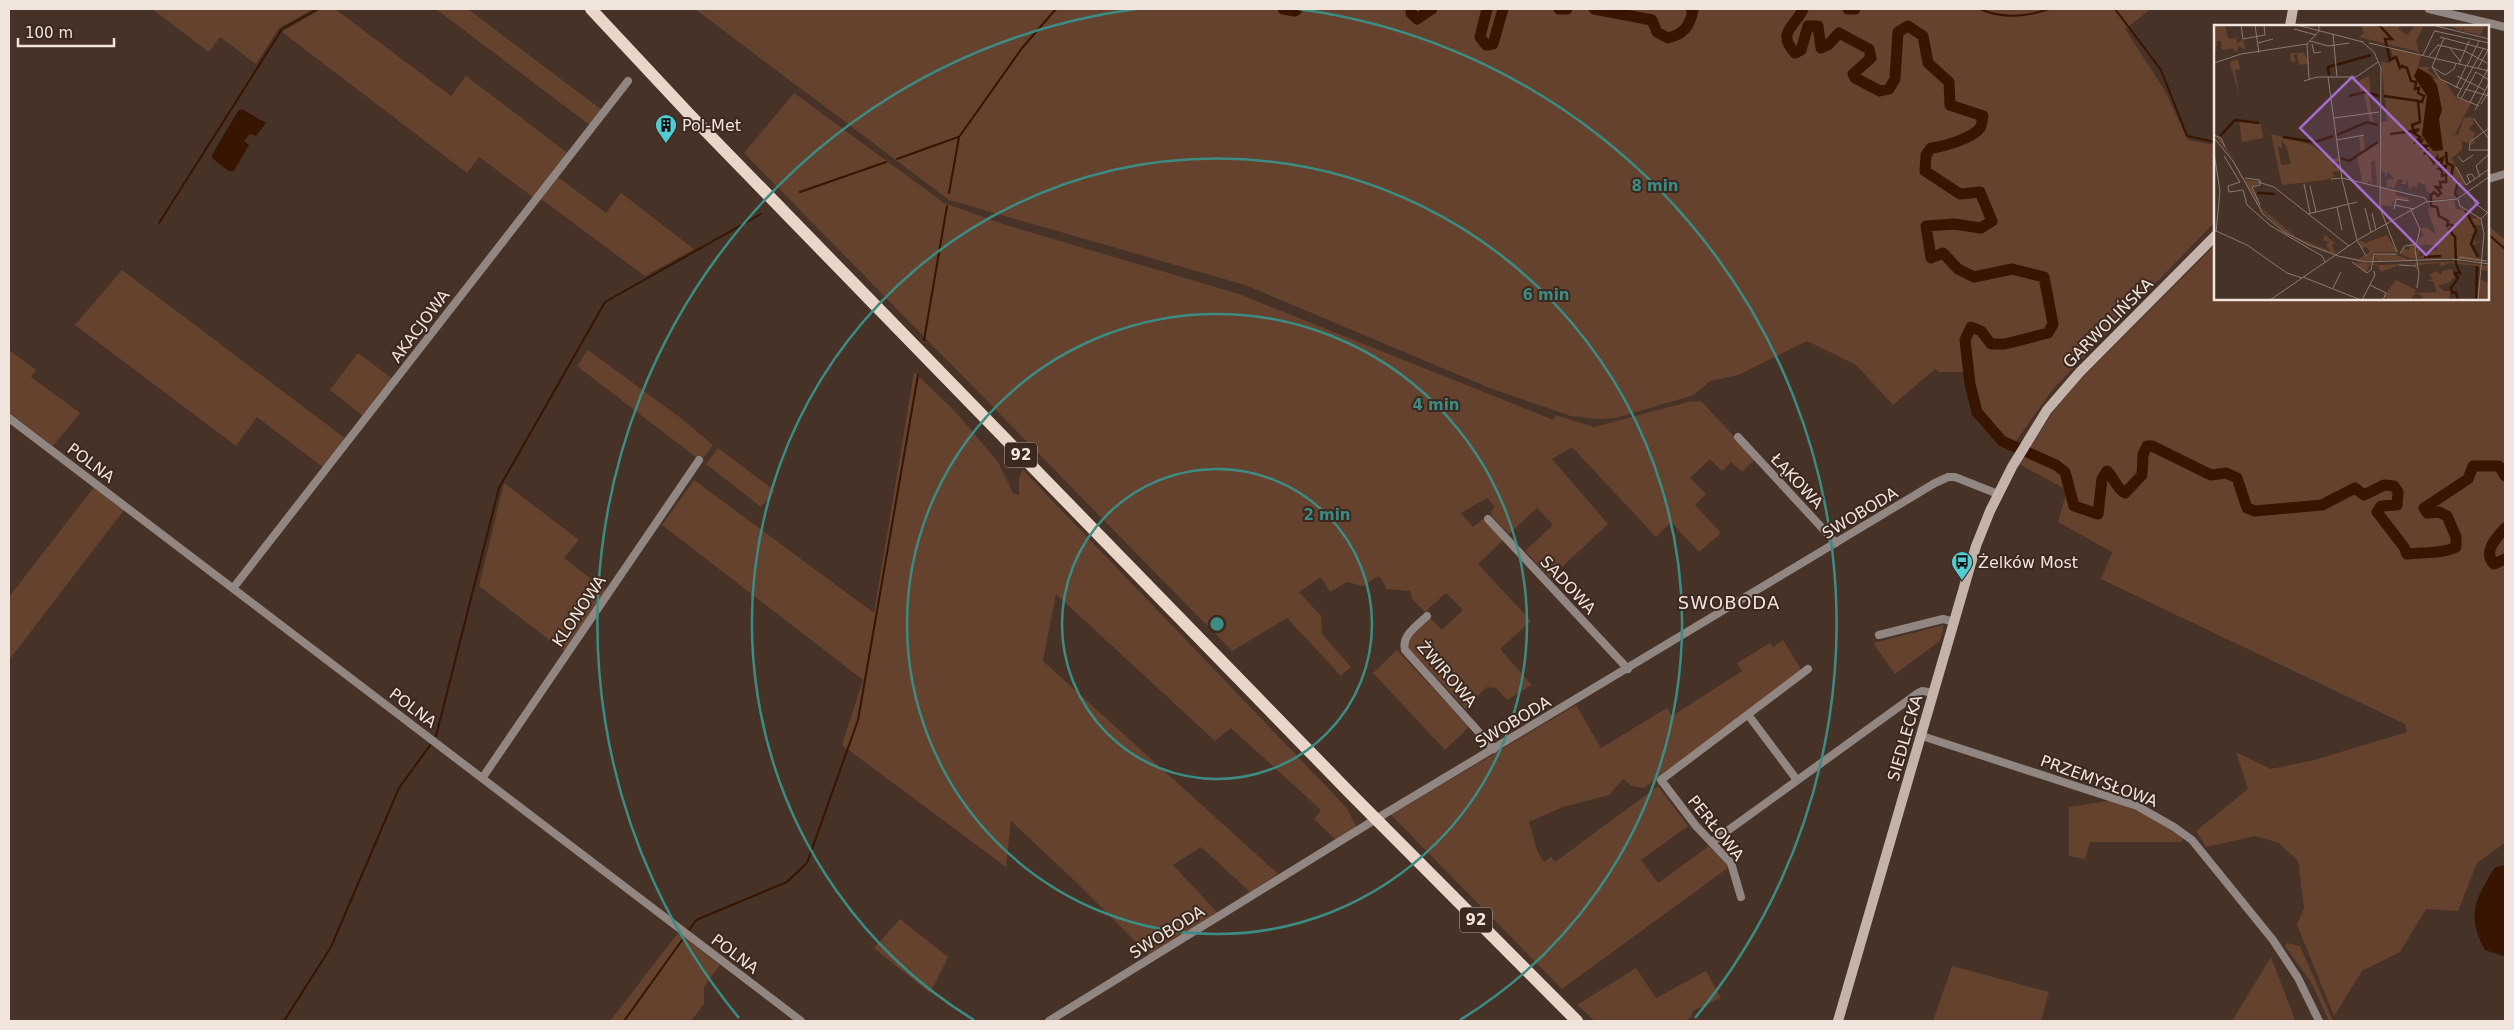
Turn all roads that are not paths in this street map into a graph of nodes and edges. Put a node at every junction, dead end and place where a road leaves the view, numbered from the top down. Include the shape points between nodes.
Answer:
1 (591, 9) edge
2 (2293, 9) edge
3 (2429, 9) edge
4 (2290, 25) edge
5 (2505, 27) edge
6 (628, 81) dead end
7 (2505, 174) edge
8 (2489, 179) edge
9 (2214, 237) edge
10 (9, 418) edge
11 (1738, 437) dead end
12 (699, 460) dead end
13 (2012, 467) joint
14 (1998, 494) junction
15 (1488, 519) dead end
16 (1836, 543) junction
17 (234, 588) junction
18 (1427, 616) dead end
19 (1954, 622) junction
20 (1879, 635) dead end
21 (1628, 669) junction
22 (1808, 669) dead end
23 (1934, 693) junction
24 (1748, 716) junction
25 (1922, 736) junction
26 (1494, 749) junction
27 (483, 777) junction
28 (1797, 780) junction
29 (1376, 819) junction
30 (1712, 842) junction
31 (1741, 897) dead end
32 (2317, 1020) edge
33 (800, 1021) edge
34 (1049, 1021) edge
35 (1577, 1021) edge
36 (1838, 1021) edge

1 - 29 main road, 92
2 - 4 main road
3 - 5 street
6 - 17 street, AKACJOWA
7 - 8 street
9 - 13 main road, GARWOLIŃSKA via 2061,392
10 - 17 street, POLNA
11 - 16 street, ŁĄKOWA
12 - 27 street, KLONOWA
13 - 14 main road, SIEDLECKA
14 - 16 street, SWOBODA via 1959,478 1948,477
14 - 19 main road, SIEDLECKA via 1976,546
15 - 21 street, SADOWA
16 - 21 street, SWOBODA
17 - 27 street, POLNA
18 - 26 street, ŻWIROWA via 1406,636 1405,650
19 - 20 street via 1943,619
19 - 23 main road, SIEDLECKA
21 - 26 street, SWOBODA
22 - 24 street
23 - 25 main road, SIEDLECKA
23 - 28 street via 1918,693
24 - 28 street
24 - 30 street, PERŁOWA via 1661,780
25 - 32 street, PRZEMYSŁOWA via 2137,806 2174,827 2192,840 2273,940 2298,978
25 - 36 main road, SIEDLECKA
26 - 29 street, SWOBODA
27 - 33 street, POLNA
28 - 30 street
29 - 34 street, SWOBODA
29 - 35 main road, 92
30 - 31 street, PERŁOWA via 1731,863

